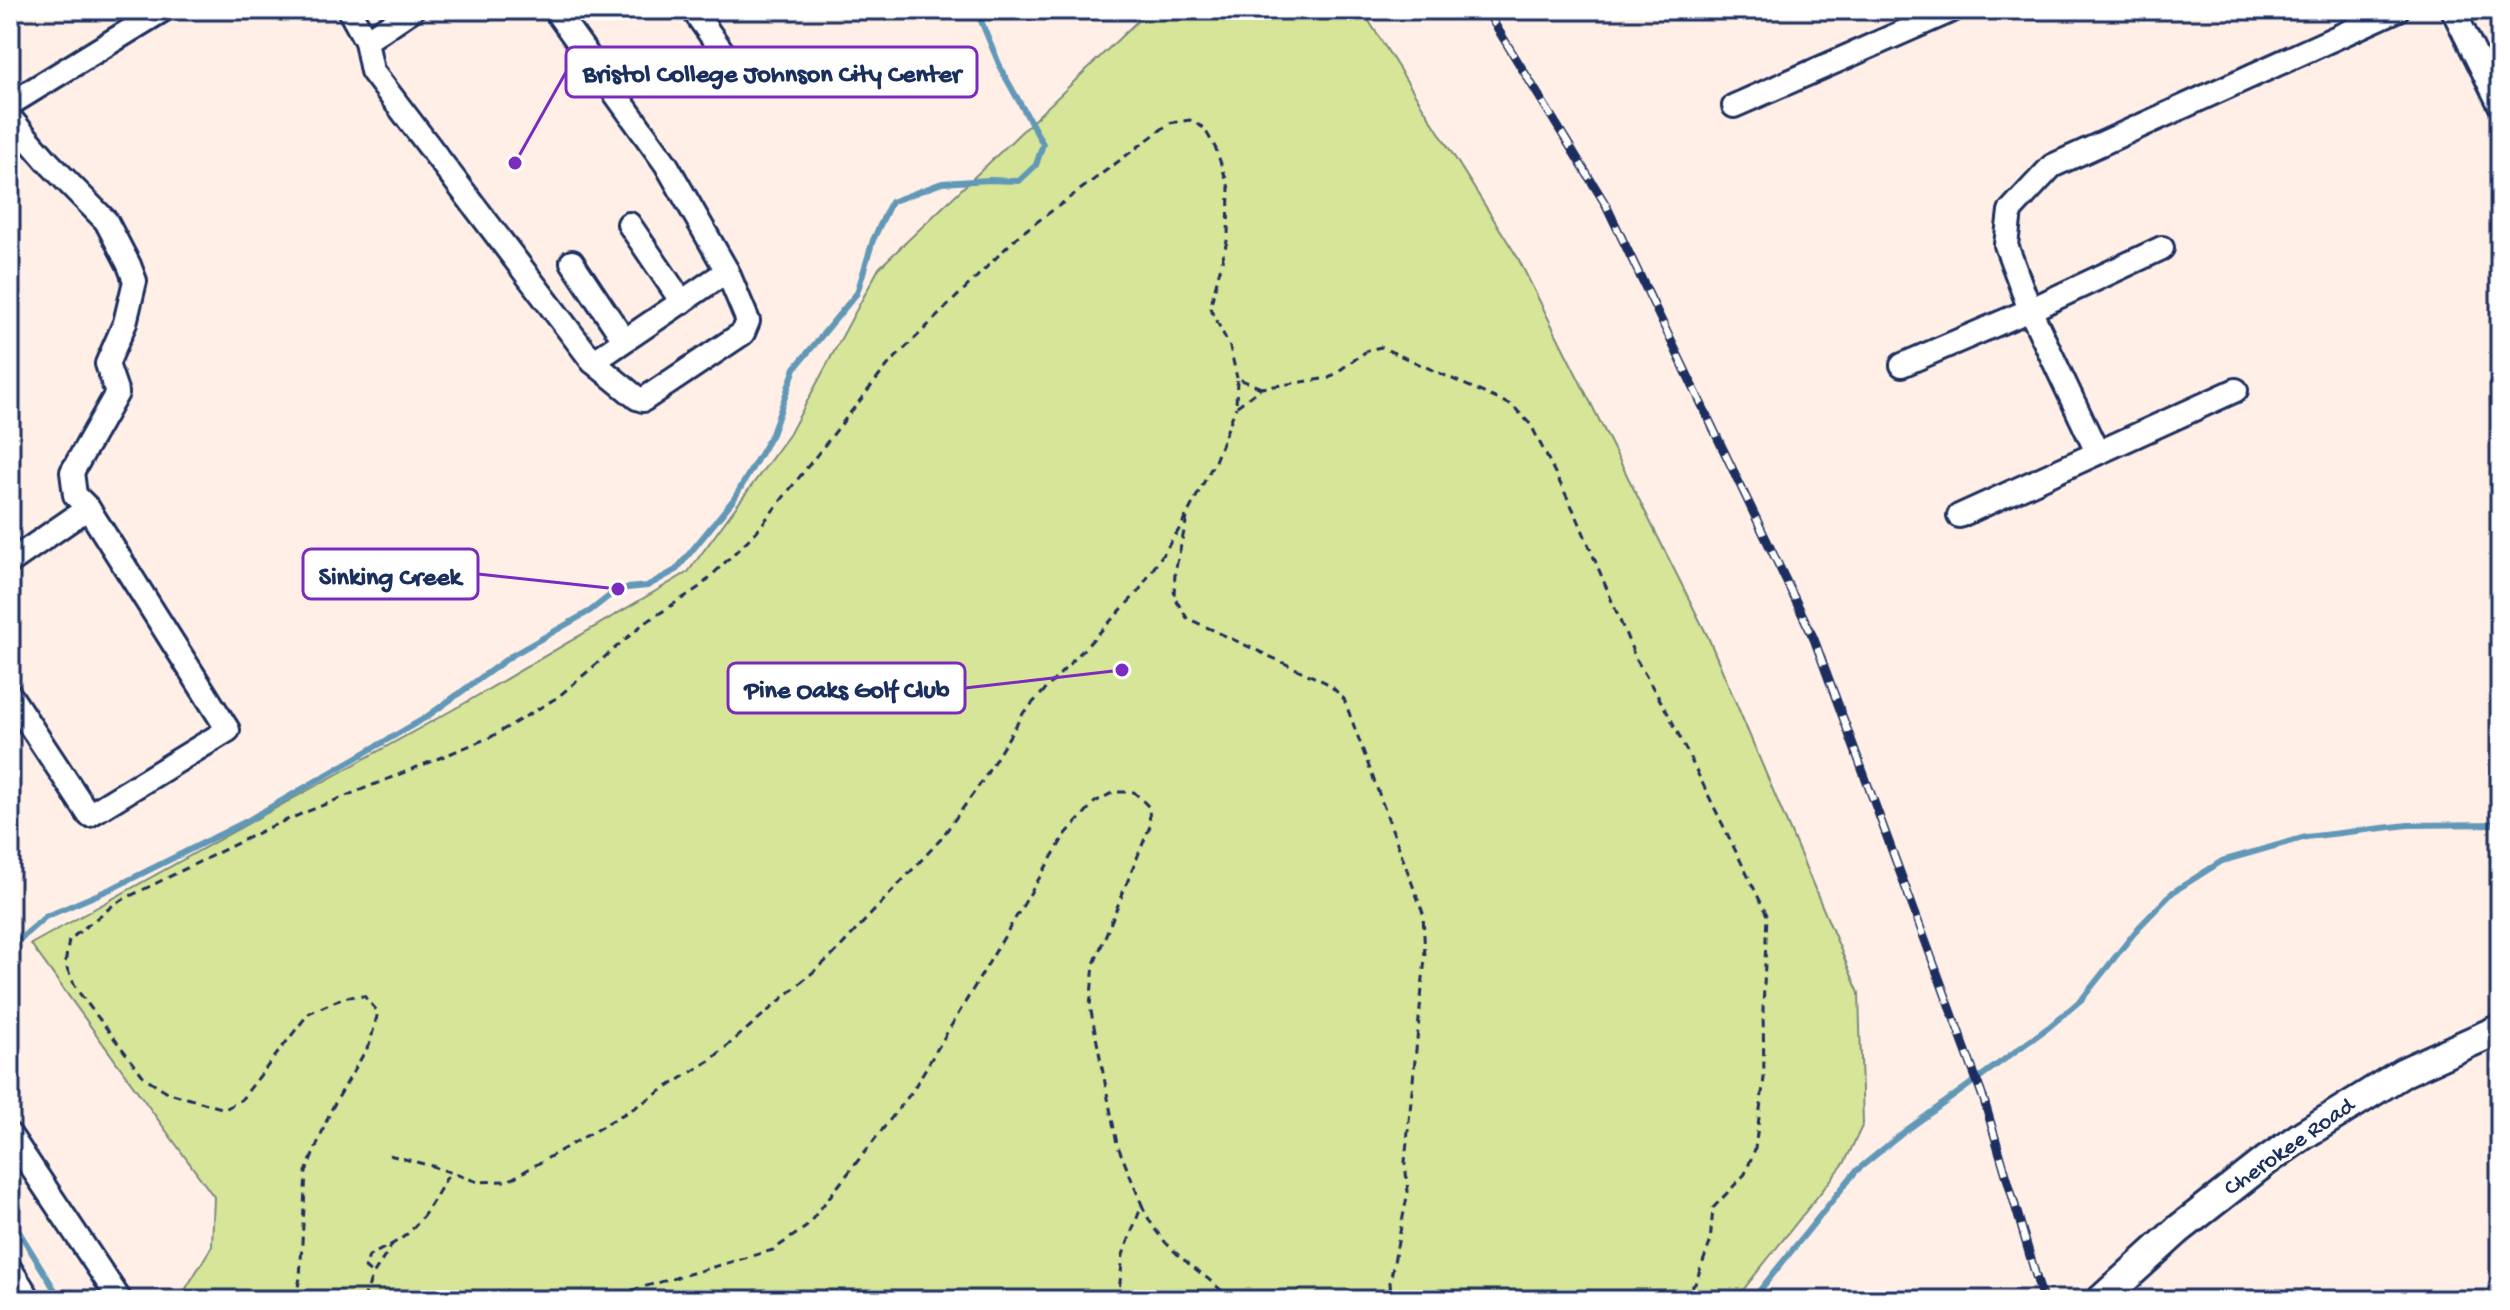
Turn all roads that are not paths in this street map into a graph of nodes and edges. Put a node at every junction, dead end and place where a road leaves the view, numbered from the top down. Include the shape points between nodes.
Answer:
1 (163, 10) edge
2 (349, 10) edge
3 (412, 10) edge
4 (555, 10) edge
5 (693, 10) edge
6 (1953, 10) edge
7 (2397, 10) edge
8 (2453, 10) edge
9 (366, 41) junction
10 (732, 65) dead end
11 (2497, 91) edge
12 (10, 104) edge
13 (1734, 106) dead end
14 (10, 118) edge
15 (629, 224) dead end
16 (2162, 248) dead end
17 (572, 262) dead end
18 (727, 271) junction
19 (682, 302) junction
20 (2030, 310) junction
21 (624, 340) junction
22 (593, 362) junction
23 (1902, 365) dead end
24 (2236, 390) dead end
25 (2097, 452) junction
26 (88, 508) junction
27 (1959, 516) dead end
28 (10, 562) edge
29 (10, 695) edge
30 (2500, 1029) edge
31 (10, 1135) edge
32 (10, 1269) edge
33 (2103, 1298) edge
34 (30, 1300) edge
35 (120, 1300) edge

1 - 12 street
2 - 9 street
3 - 9 street
4 - 18 street via 666,164
5 - 10 street
6 - 13 street
7 - 20 street via 2052,166 2010,211 2006,245
8 - 11 street
9 - 22 street via 372,71
14 - 26 street via 106,221 135,281 107,364 117,393 72,472 75,495
15 - 19 street
16 - 20 street
17 - 21 street
18 - 19 street
18 - 22 street via 747,327 648,399 637,398
19 - 21 street
20 - 23 street
20 - 25 street
21 - 22 street
24 - 25 street
25 - 27 street
26 - 28 street
26 - 29 street via 228,730 89,815
30 - 33 main road, Cherokee Road via 2404,1072 2303,1135 2179,1229
31 - 35 street
32 - 34 street

